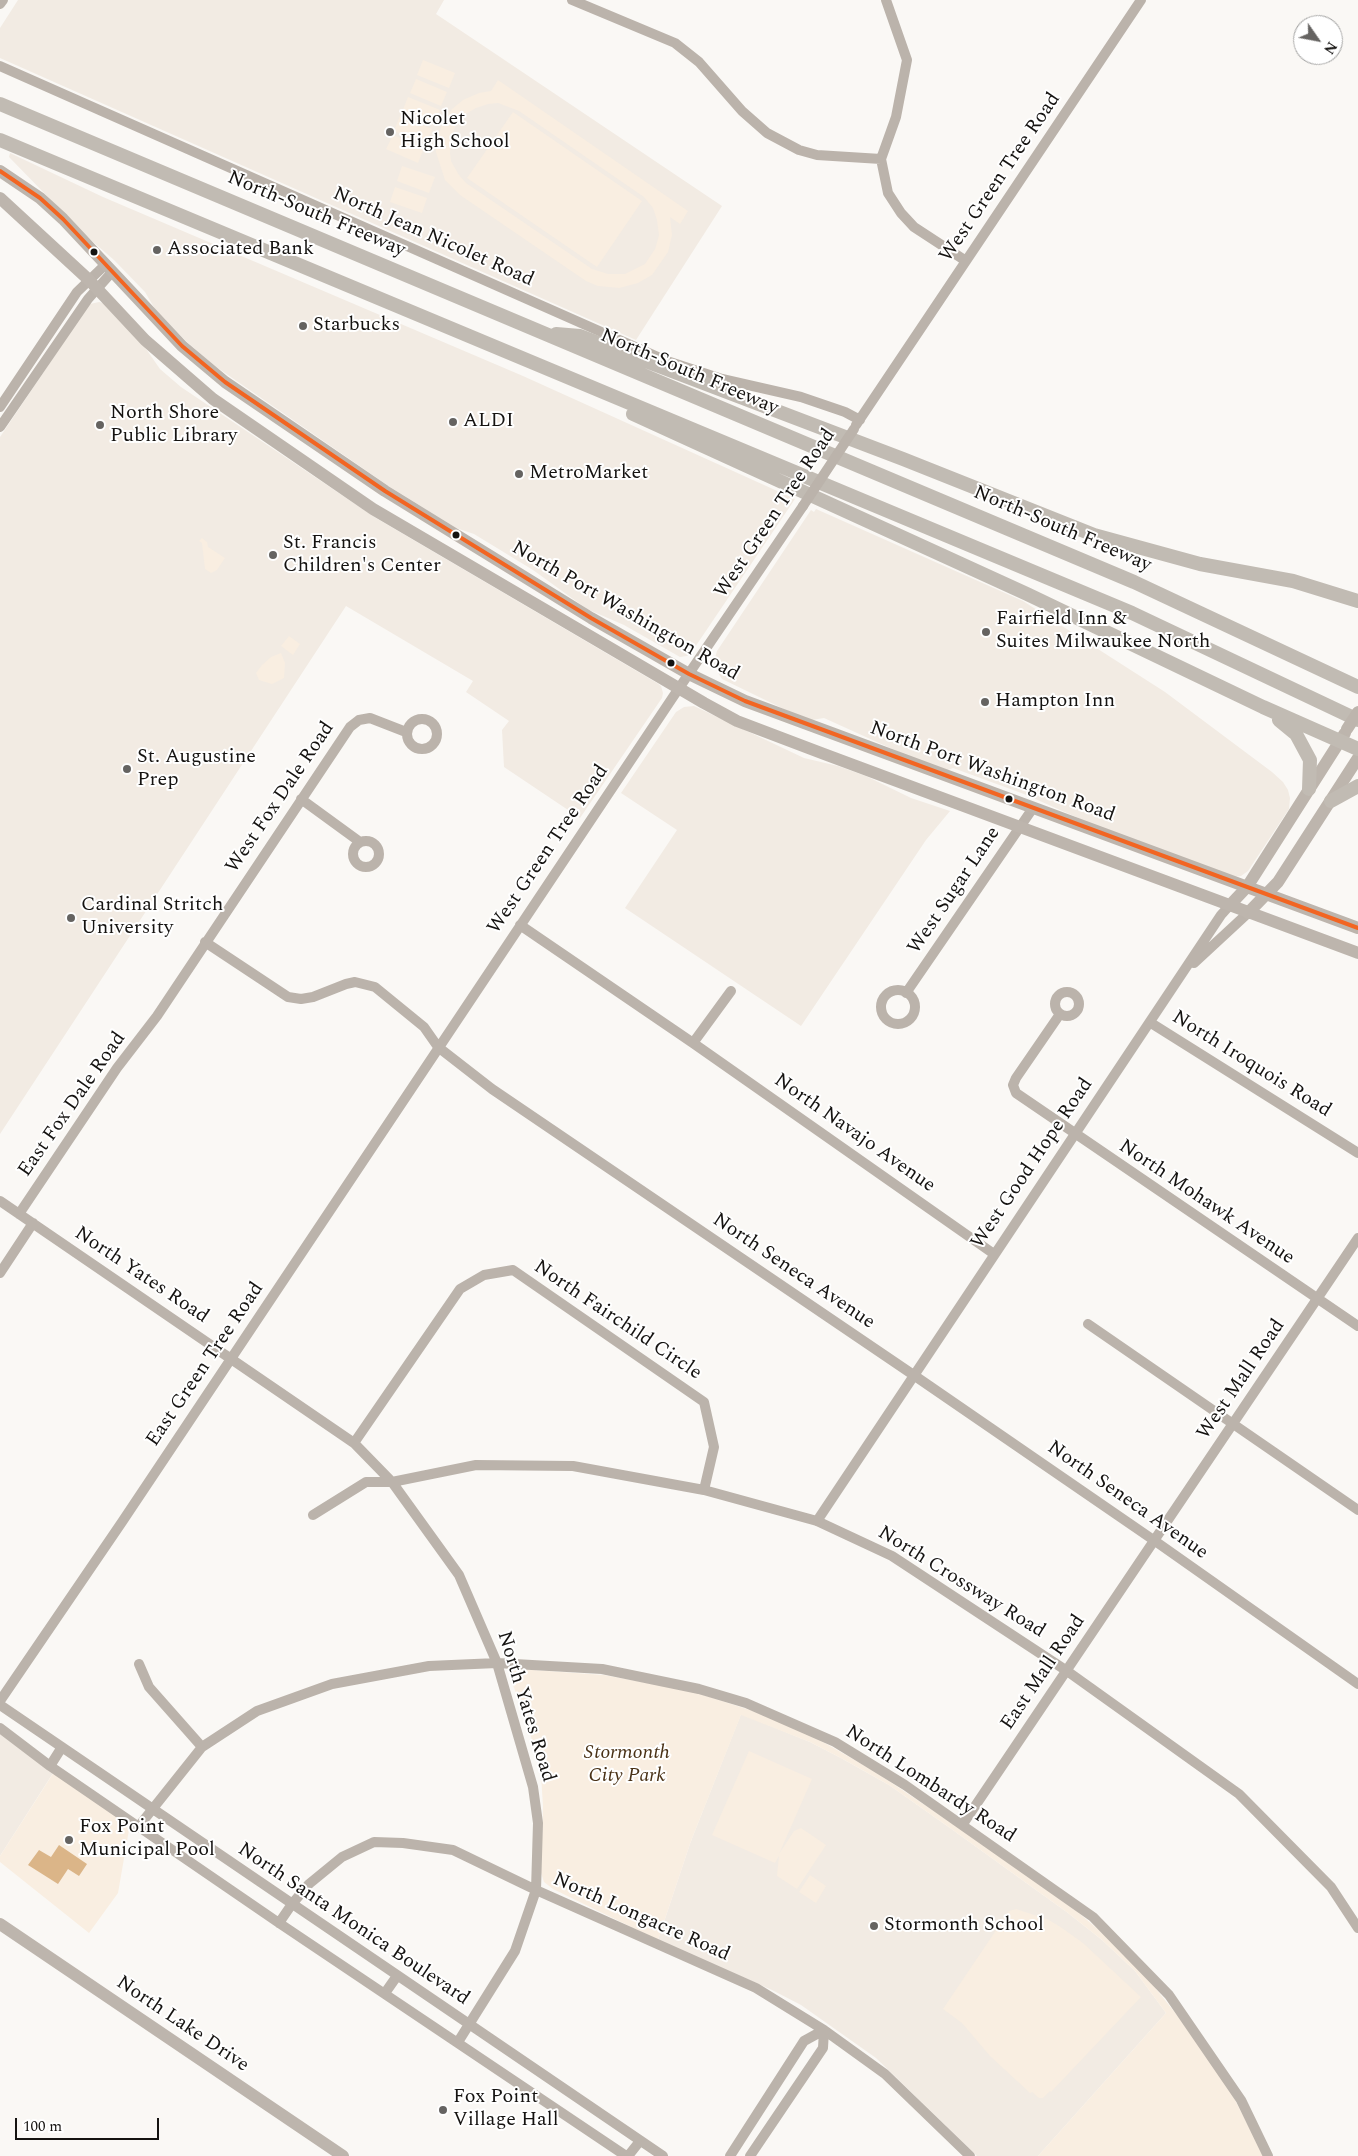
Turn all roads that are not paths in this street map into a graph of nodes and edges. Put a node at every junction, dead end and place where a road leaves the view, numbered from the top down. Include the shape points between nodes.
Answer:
1 (2, 0) edge
2 (572, 0) edge
3 (886, 0) edge
4 (1141, 0) edge
5 (0, 4) edge
6 (0, 66) edge
7 (0, 104) edge
8 (0, 140) edge
9 (882, 159) junction
10 (0, 171) edge
11 (0, 198) edge
12 (966, 261) junction
13 (109, 268) junction
14 (93, 284) junction
15 (543, 333) junction
16 (574, 380) junction
17 (0, 407) edge
18 (857, 424) junction
19 (0, 427) edge
20 (1358, 601) edge
21 (689, 674) junction
22 (1358, 687) edge
23 (678, 689) junction
24 (745, 701) junction
25 (1263, 707) junction
26 (1358, 712) edge
27 (737, 721) junction
28 (1353, 724) edge
29 (406, 732) dead end
30 (1340, 742) junction
31 (1358, 750) edge
32 (1358, 758) edge
33 (959, 780) junction
34 (1358, 786) edge
35 (1310, 790) junction
36 (301, 799) junction
37 (948, 800) junction
38 (1331, 801) junction
39 (1033, 808) junction
40 (1020, 827) junction
41 (360, 842) dead end
42 (1247, 887) junction
43 (1267, 894) junction
44 (1230, 906) junction
45 (1248, 913) junction
46 (1333, 919) junction
47 (520, 925) junction
48 (1358, 928) edge
49 (1324, 941) junction
50 (205, 942) junction
51 (1358, 953) edge
52 (1183, 974) junction
53 (731, 991) dead end
54 (906, 993) dead end
55 (1060, 1014) dead end
56 (157, 1016) joint
57 (1151, 1023) junction
58 (693, 1043) junction
59 (438, 1047) junction
60 (1075, 1135) junction
61 (1358, 1153) edge
62 (0, 1201) edge
63 (19, 1214) junction
64 (32, 1224) junction
65 (1358, 1238) edge
66 (994, 1254) junction
67 (0, 1273) edge
68 (1317, 1299) junction
69 (1088, 1324) dead end
70 (1358, 1326) edge
71 (232, 1359) junction
72 (915, 1376) junction
73 (1233, 1424) junction
74 (354, 1442) junction
75 (392, 1482) junction
76 (704, 1490) junction
77 (1358, 1510) edge
78 (313, 1515) dead end
79 (818, 1521) junction
80 (1155, 1541) junction
81 (497, 1663) junction
82 (139, 1664) dead end
83 (1067, 1671) junction
84 (1358, 1684) edge
85 (0, 1701) edge
86 (0, 1705) edge
87 (0, 1728) edge
88 (62, 1747) junction
89 (202, 1747) junction
90 (50, 1766) junction
91 (152, 1809) junction
92 (963, 1824) junction
93 (140, 1826) junction
94 (536, 1890) junction
95 (292, 1904) junction
96 (279, 1923) junction
97 (0, 1924) edge
98 (1358, 1928) edge
99 (398, 1976) junction
100 (385, 1993) junction
101 (470, 2025) junction
102 (824, 2030) junction
103 (458, 2042) junction
104 (640, 2141) junction
105 (343, 2156) edge
106 (627, 2156) edge
107 (663, 2156) edge
108 (730, 2156) edge
109 (750, 2156) edge
110 (970, 2156) edge
111 (1268, 2156) edge

1 - 5 street
2 - 9 street via 675,43 699,62 742,111 767,133 799,150 817,155
3 - 9 street via 907,60 896,117
4 - 12 street, West Green Tree Road
6 - 18 street, North Jean Nicolet Road via 666,361 722,380 796,396 844,412
7 - 15 highway, North-South Freeway
8 - 16 highway
9 - 12 street via 888,193 901,213 914,227
10 - 13 main road, North Port Washington Road via 46,204
11 - 14 main road, North Port Washington Road
12 - 18 street, West Green Tree Road
13 - 14 street
13 - 21 main road, North Port Washington Road via 182,346 225,382 385,491 583,614
14 - 17 street via 77,292
14 - 19 street via 88,299
14 - 23 main road, North Port Washington Road via 145,340 208,396 374,509
15 - 20 highway via 580,336 1094,535 1200,564 1293,581
15 - 22 highway, North-South Freeway via 1134,582
16 - 25 highway via 617,407 1027,594
16 - 28 highway via 1132,613
18 - 21 street, West Green Tree Road, bridge
21 - 23 street, West Green Tree Road
21 - 24 main road, North Port Washington Road
23 - 27 main road, North Port Washington Road
23 - 47 street, West Green Tree Road
24 - 27 main road
24 - 33 main road, North Port Washington Road
25 - 30 highway
25 - 35 highway via 1296,734 1310,760
26 - 28 main road, West Good Hope Road, bridge
27 - 37 main road, North Port Washington Road
28 - 30 main road, West Good Hope Road
29 - 36 street, West Fox Dale Road via 378,719 365,717 358,720
30 - 31 highway
30 - 35 main road, West Good Hope Road
32 - 38 main road, West Good Hope Road
33 - 37 main road
33 - 39 main road, North Port Washington Road
34 - 38 highway
35 - 42 main road, West Good Hope Road
36 - 41 street
36 - 50 street, West Fox Dale Road
37 - 40 main road, North Port Washington Road
38 - 43 main road, West Good Hope Road
39 - 40 street, West Sugar Lane
39 - 42 main road, North Port Washington Road
40 - 44 main road, North Port Washington Road
40 - 54 street, West Sugar Lane
42 - 43 main road, North Port Washington Road
42 - 44 main road, West Good Hope Road
43 - 45 main road, West Good Hope Road
43 - 46 main road, North Port Washington Road
44 - 45 main road, North Port Washington Road
44 - 52 street, West Good Hope Road
45 - 49 main road, North Port Washington Road
45 - 52 street, West Good Hope Road
46 - 48 main road, North Port Washington Road
46 - 49 main road
47 - 58 street, North Navajo Avenue
47 - 59 street, West Green Tree Road
49 - 51 main road, North Port Washington Road
50 - 56 street, West Fox Dale Road
50 - 59 street, North Seneca Avenue via 288,997 313,997 355,982 370,984 424,1027
52 - 57 street, West Good Hope Road
53 - 58 street
55 - 60 street, North Mohawk Avenue via 1016,1078 1014,1089
56 - 63 street, East Fox Dale Road via 117,1068
57 - 60 street, West Good Hope Road
57 - 61 street, North Iroquois Road
58 - 66 street, North Navajo Avenue
59 - 71 street, East Green Tree Road
59 - 72 street, North Seneca Avenue via 492,1089
60 - 66 street, West Good Hope Road
60 - 68 street, North Mohawk Avenue
62 - 63 street, North Yates Road
63 - 64 street, North Yates Road
64 - 67 street
64 - 71 street, North Yates Road
65 - 68 street, West Mall Road
66 - 72 street, West Good Hope Road
68 - 70 street, North Mohawk Avenue
68 - 73 street, West Mall Road
69 - 73 street
71 - 74 street, North Yates Road
71 - 85 street, East Green Tree Road
72 - 79 street, West Good Hope Road
72 - 80 street, North Seneca Avenue
73 - 77 street
73 - 80 street, West Mall Road
74 - 75 street, North Yates Road
74 - 76 street, North Fairchild Circle via 460,1289 484,1275 513,1270 704,1402 714,1447
75 - 76 street, North Crossway Road via 476,1466 573,1466
75 - 78 street, North Crossway Road via 366,1482
75 - 81 street, North Yates Road via 460,1575
76 - 79 street, North Crossway Road
79 - 83 street, North Crossway Road via 892,1556
80 - 83 street, East Mall Road
80 - 84 street, North Seneca Avenue
81 - 89 street, North Lombardy Road via 429,1666 332,1684 257,1711
81 - 92 street, North Lombardy Road via 602,1669 699,1689 746,1703 835,1742
81 - 94 street, North Yates Road via 533,1787 538,1823
82 - 89 street via 149,1687
83 - 92 street, East Mall Road
83 - 98 street, North Crossway Road via 1239,1794 1331,1887
86 - 88 street, North Santa Monica Boulevard
87 - 90 street, North Santa Monica Boulevard
88 - 90 street
88 - 91 street, North Santa Monica Boulevard
89 - 91 street, North Lombardy Road
90 - 93 street, North Santa Monica Boulevard
91 - 93 street, North Lombardy Road
91 - 95 street, North Santa Monica Boulevard
92 - 111 street, North Lombardy Road via 1092,1916 1169,1995 1241,2100
93 - 96 street, North Santa Monica Boulevard
94 - 95 street, North Longacre Road via 453,1850 374,1842 342,1857
94 - 101 street, North Yates Road via 514,1951
94 - 102 street, North Longacre Road via 756,1988
95 - 96 street, North Longacre Road
95 - 99 street, North Santa Monica Boulevard
96 - 100 street, North Santa Monica Boulevard
97 - 105 main road, North Lake Drive
99 - 100 street
99 - 101 street, North Santa Monica Boulevard
100 - 103 street, North Santa Monica Boulevard
101 - 103 street, North Yates Road
101 - 104 street, North Santa Monica Boulevard
102 - 108 street via 804,2041
102 - 109 street via 823,2048
102 - 110 street, North Longacre Road via 885,2074
103 - 106 street, North Santa Monica Boulevard
104 - 106 street
104 - 107 street, North Santa Monica Boulevard

